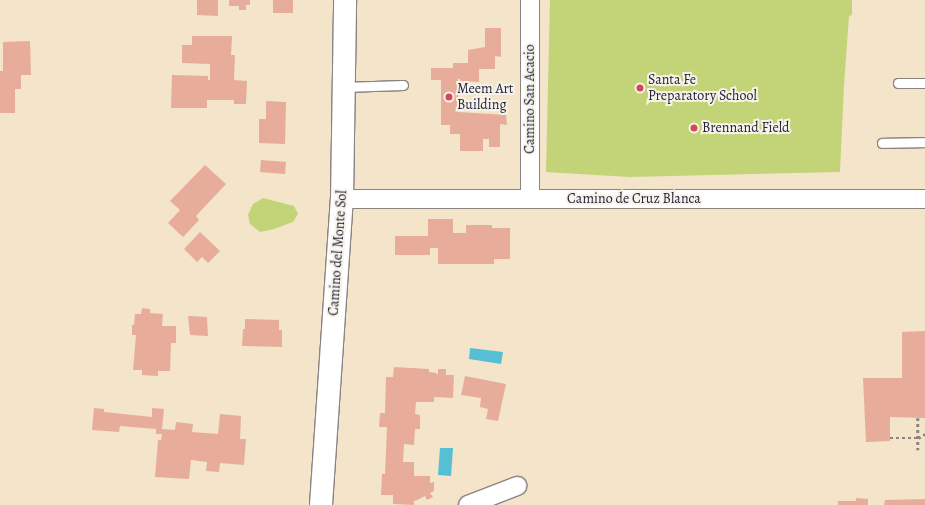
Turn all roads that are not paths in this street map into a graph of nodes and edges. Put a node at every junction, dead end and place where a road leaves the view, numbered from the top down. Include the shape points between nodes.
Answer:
1 (344, 0) edge
2 (530, 0) edge
3 (898, 83) dead end
4 (925, 83) edge
5 (403, 85) dead end
6 (344, 87) junction
7 (925, 142) edge
8 (882, 143) dead end
9 (530, 198) junction
10 (342, 199) junction
11 (925, 199) edge
12 (517, 486) dead end
13 (321, 505) edge
14 (468, 505) edge

1 - 6 street, Camino del Monte Sol
2 - 9 street, Camino San Acacio
3 - 4 lane
5 - 6 lane
6 - 10 street, Camino del Monte Sol
7 - 8 lane
9 - 10 street, Camino de Cruz Blanca
9 - 11 street, Camino de Cruz Blanca
10 - 13 street, Camino del Monte Sol
12 - 14 street

